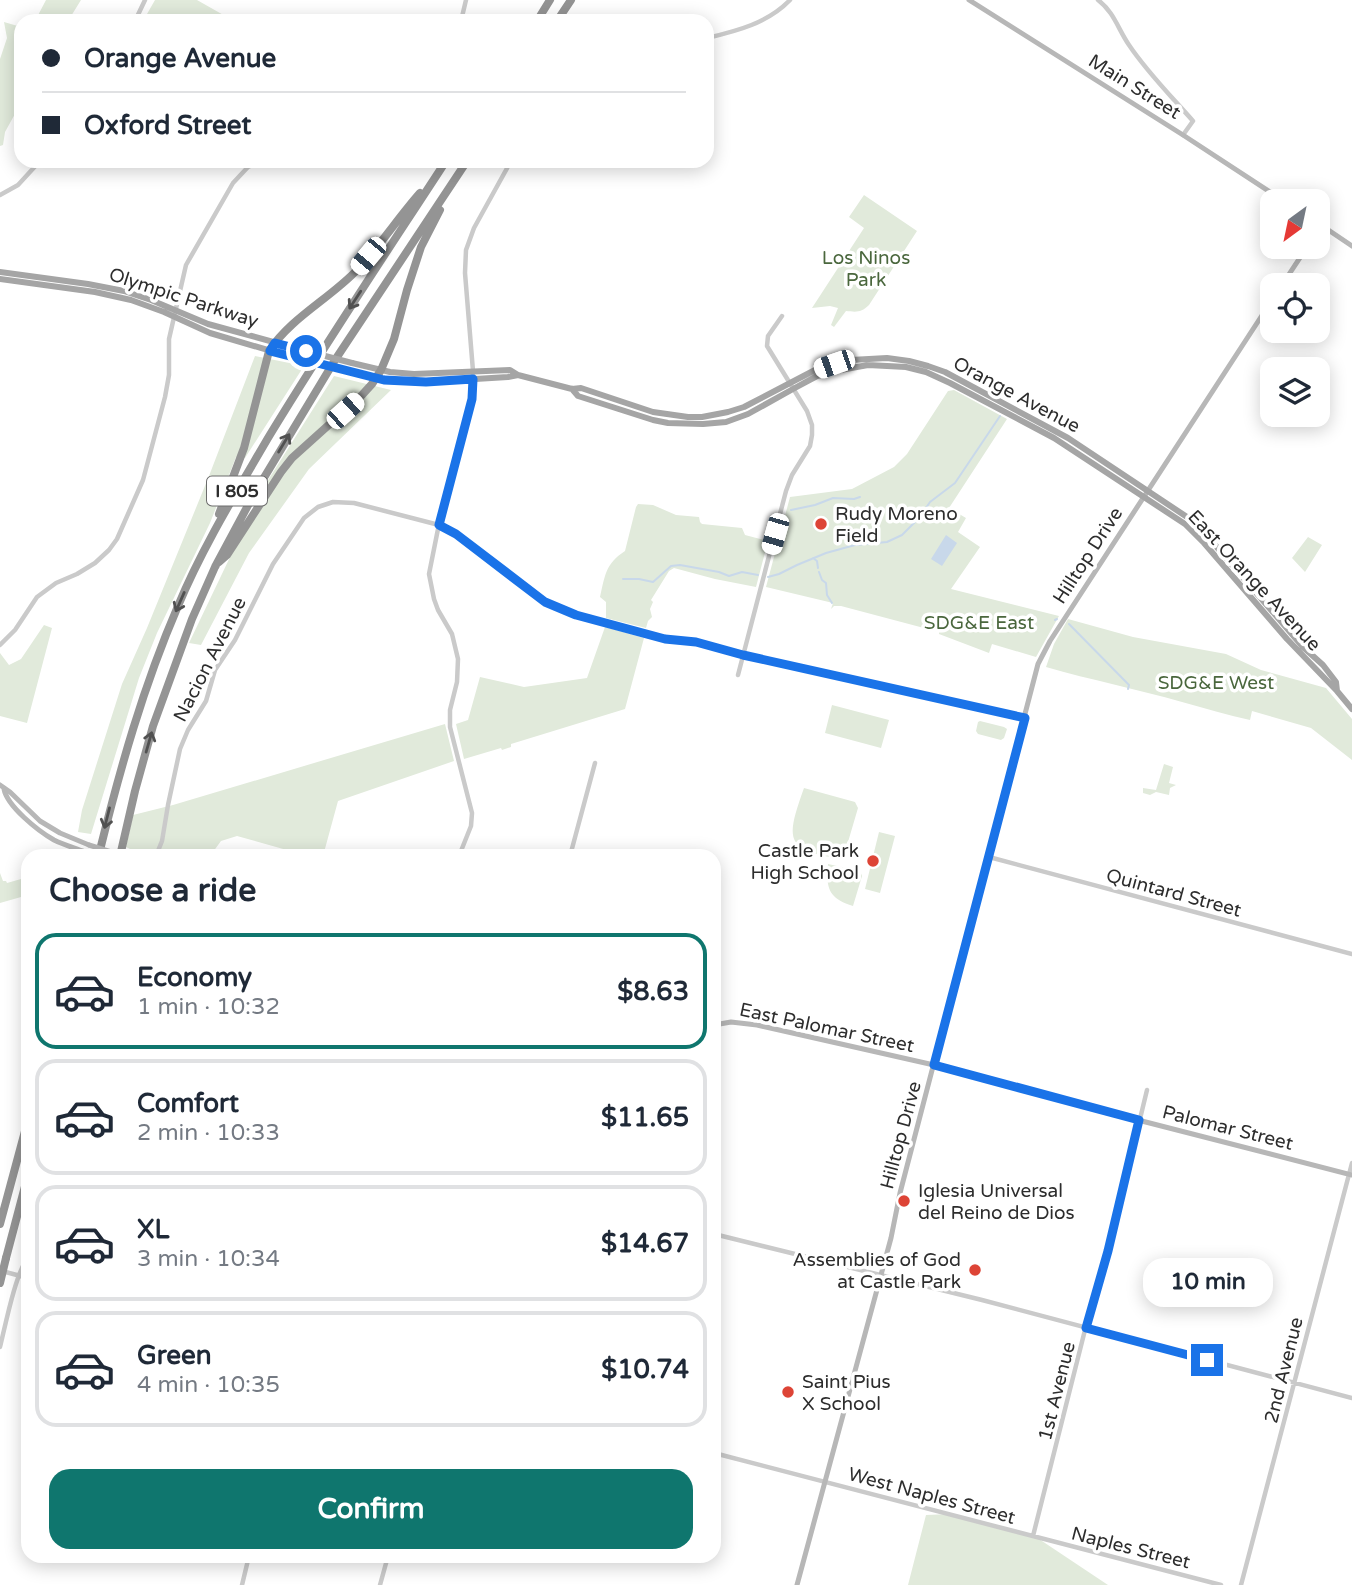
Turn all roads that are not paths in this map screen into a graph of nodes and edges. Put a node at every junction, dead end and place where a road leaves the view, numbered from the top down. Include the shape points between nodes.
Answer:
1 (790, 0) edge
2 (969, 0) edge
3 (1098, 0) edge
4 (714, 36) edge
5 (1184, 135) junction
6 (34, 168) edge
7 (247, 168) edge
8 (440, 168) edge
9 (441, 168) edge
10 (462, 168) edge
11 (507, 168) edge
12 (457, 176) junction
13 (1266, 189) edge
14 (0, 195) edge
15 (1330, 233) edge
16 (1352, 246) edge
17 (0, 272) edge
18 (0, 279) edge
19 (174, 314) junction
20 (782, 316) dead end
21 (1260, 318) edge
22 (275, 343) junction
23 (270, 351) junction
24 (381, 370) junction
25 (473, 375) junction
26 (376, 378) junction
27 (791, 386) junction
28 (1146, 493) junction
29 (439, 525) junction
30 (215, 567) junction
31 (190, 581) junction
32 (0, 645) edge
33 (743, 655) junction
34 (738, 676) dead end
35 (1352, 709) edge
36 (1025, 718) junction
37 (595, 764) dead end
38 (2, 787) edge
39 (78, 849) edge
40 (98, 849) edge
41 (100, 849) edge
42 (123, 849) edge
43 (159, 849) edge
44 (462, 849) edge
45 (572, 849) edge
46 (989, 857) junction
47 (1352, 954) edge
48 (721, 1024) edge
49 (934, 1065) junction
50 (1147, 1090) dead end
51 (1139, 1120) junction
52 (21, 1146) edge
53 (21, 1153) edge
54 (1352, 1163) edge
55 (1351, 1175) edge
56 (21, 1201) edge
57 (0, 1226) edge
58 (721, 1236) edge
59 (0, 1270) edge
60 (21, 1270) edge
61 (19, 1275) junction
62 (880, 1275) junction
63 (0, 1283) edge
64 (1086, 1328) junction
65 (0, 1347) edge
66 (1294, 1382) junction
67 (1352, 1398) edge
68 (721, 1455) edge
69 (825, 1482) junction
70 (1033, 1536) junction
71 (247, 1563) edge
72 (386, 1563) edge
73 (242, 1585) edge
74 (380, 1585) edge
75 (797, 1585) edge
76 (1221, 1585) edge
77 (1241, 1585) edge

1 - 4 street via 757,24
2 - 5 main road, Main Street
3 - 5 street via 1115,18 1146,68 1193,121
5 - 13 main road, Main Street
6 - 14 street
7 - 19 street via 233,183 188,258
8 - 22 highway via 356,271
9 -> 31 highway, I 805 via 314,361 247,472
10 - 12 highway, I 805
11 - 25 street via 467,250
12 - 24 highway via 421,247
30 -> 12 highway, I 805 via 335,360
15 - 16 main road
17 - 19 main road, Olympic Parkway via 109,287 139,295
18 - 19 main road, Olympic Parkway via 105,294
19 - 22 main road, Olympic Parkway
19 - 23 main road, Olympic Parkway via 210,333
19 - 32 street via 165,397 143,480 117,539 95,563 37,597
20 - 27 street via 768,336 767,346
21 - 28 main road, Hilltop Drive
22 - 23 highway
22 - 24 main road, Orange Avenue, bridge
23 - 26 main road, Orange Avenue, bridge
23 - 31 highway via 244,448
24 - 25 main road, Orange Avenue
24 - 26 highway
25 - 26 main road, Orange Avenue via 426,382
25 - 27 main road, Orange Avenue via 510,370 572,389 578,396 688,417 728,412
25 - 29 street via 472,399
26 - 30 highway via 292,458
27 - 28 main road, Orange Avenue via 815,370 851,360 887,358 928,366 1058,432
27 - 33 street via 811,418 812,439 786,491
28 - 35 main road, Orange Avenue via 1181,511 1198,526 1289,635 1323,665
28 - 36 main road, Hilltop Drive via 1050,641 1038,664
29 - 33 street via 556,607 665,639
29 - 43 street, Nacion Avenue via 354,503 333,502 304,518 215,670 206,701 185,736
29 - 44 street via 430,583 458,659 450,727 472,813
42 -> 30 highway, I 805 via 153,726
31 -> 41 highway, I 805 via 135,719
33 - 34 street
33 - 36 street
36 - 46 main road, Hilltop Drive
37 - 45 street
38 - 39 main road, bridge via 5,797 35,827
38 - 40 main road, bridge via 40,821
46 - 47 street, Quintard Street
46 - 49 main road, Hilltop Drive
48 - 49 main road, East Palomar Street via 757,1025
49 - 51 main road, Palomar Street
49 - 62 main road, Hilltop Drive
50 - 51 street, 1st Avenue
51 - 55 main road, Palomar Street
51 - 64 street, 1st Avenue
52 - 57 highway
53 - 57 highway
54 - 55 street, 2nd Avenue
55 - 66 street, 2nd Avenue
56 - 63 highway, bridge
58 - 62 street
59 - 61 street
60 - 61 street
61 - 65 street
62 - 64 street
62 - 69 main road, Hilltop Drive
64 - 66 street
64 - 70 street, 1st Avenue
66 - 67 street
66 - 77 street, 2nd Avenue
68 - 69 street, West Naples Street
69 - 70 street, West Naples Street
69 - 75 main road, Hilltop Drive
70 - 76 street, Naples Street
71 - 73 street
72 - 74 street

